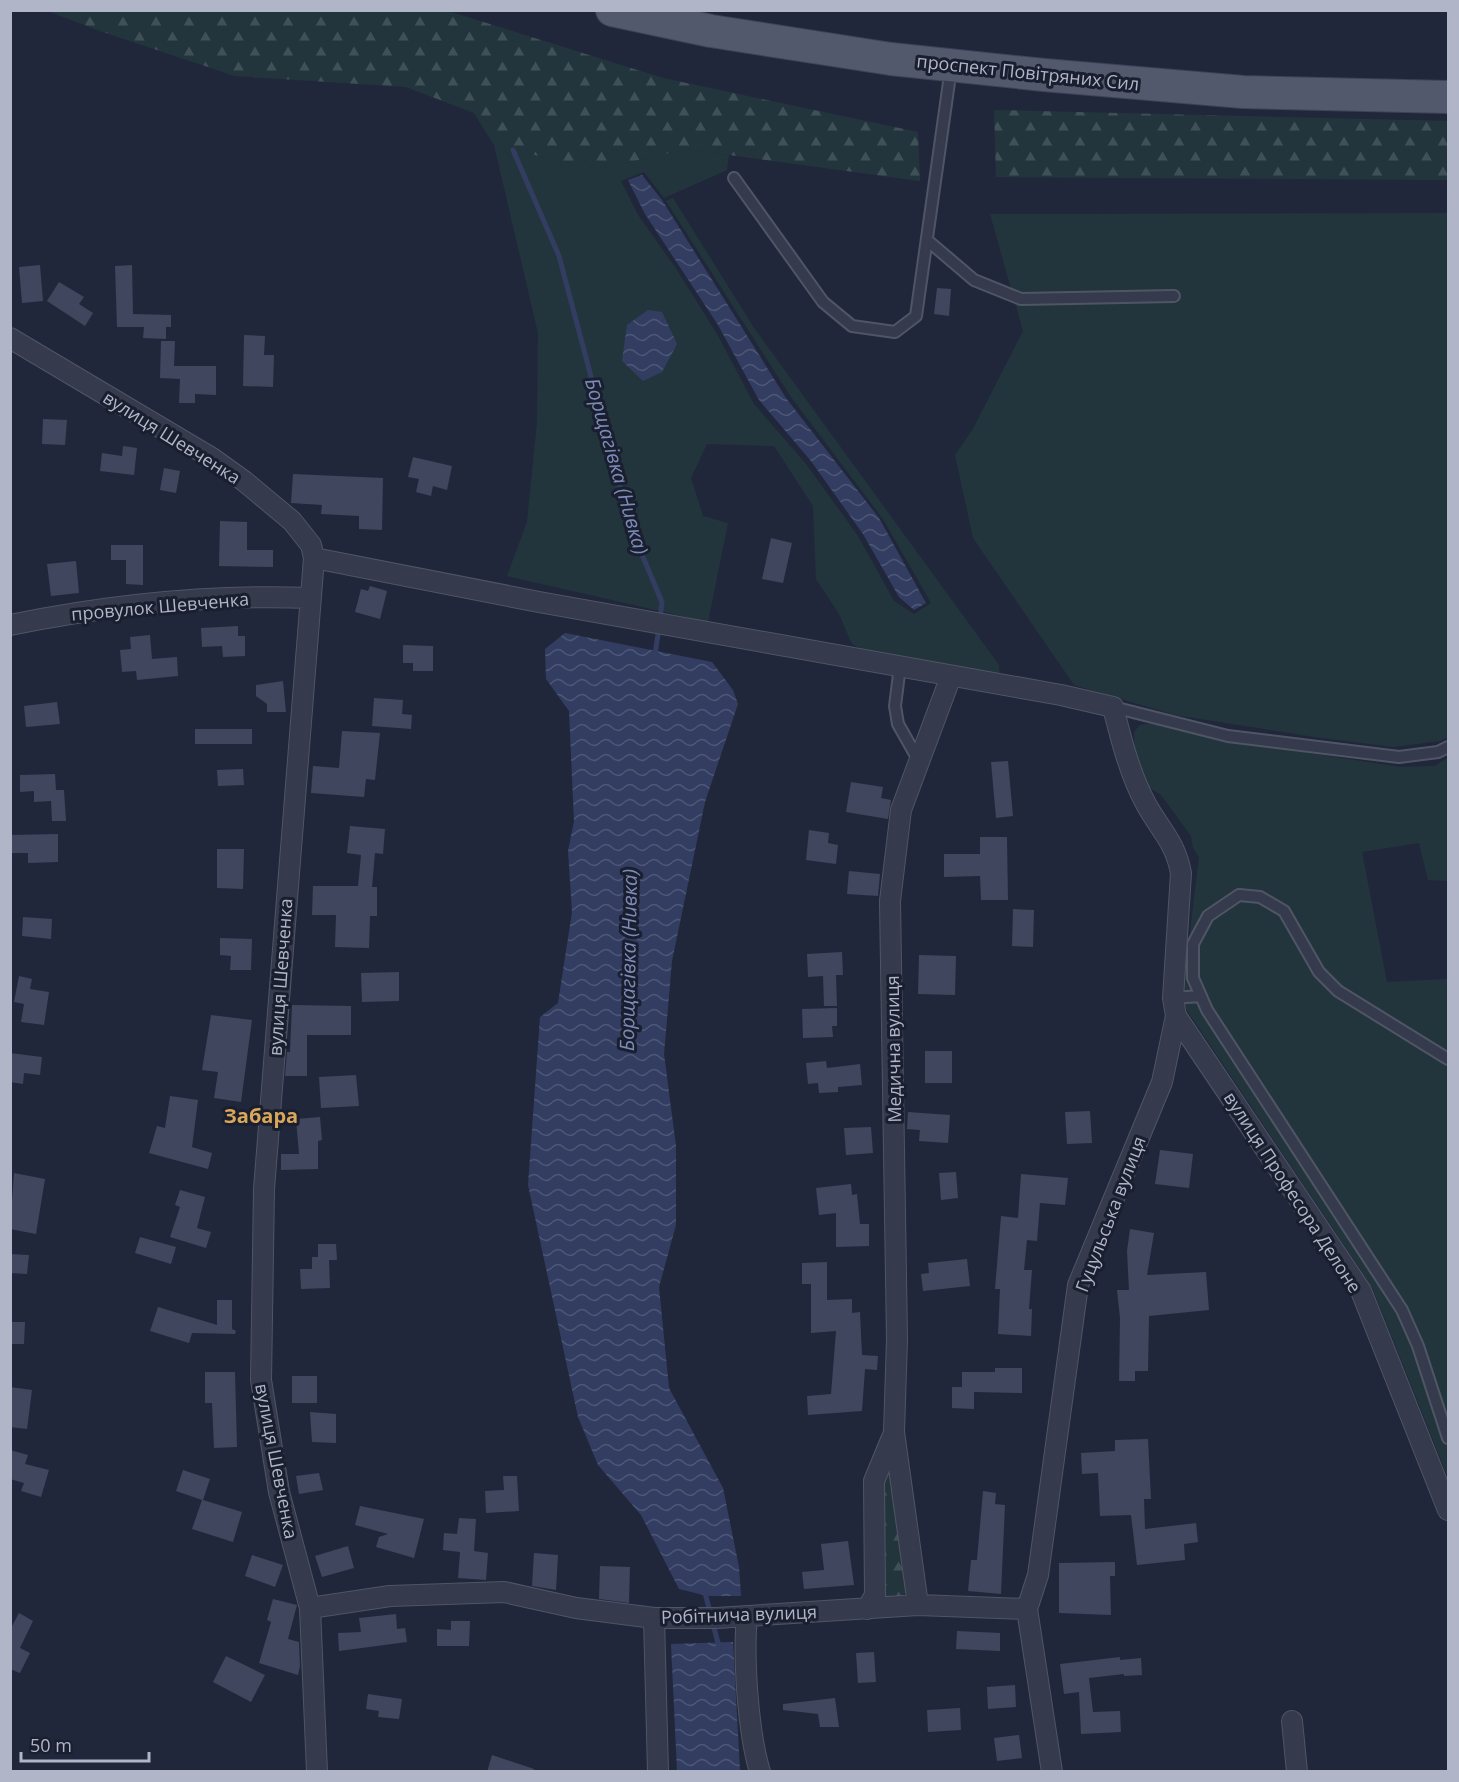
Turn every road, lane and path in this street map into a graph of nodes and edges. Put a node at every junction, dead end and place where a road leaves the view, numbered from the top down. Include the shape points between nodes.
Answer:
1 (612, 10) edge
2 (951, 65) junction
3 (1449, 96) edge
4 (734, 178) dead end
5 (927, 240) junction
6 (1174, 296) dead end
7 (10, 338) edge
8 (314, 558) junction
9 (310, 598) junction
10 (10, 625) edge
11 (900, 666) junction
12 (951, 676) junction
13 (1113, 707) junction
14 (1449, 747) edge
15 (919, 761) junction
16 (1201, 996) junction
17 (1175, 1007) junction
18 (1449, 1059) edge
19 (894, 1432) junction
20 (1449, 1438) edge
21 (1449, 1510) edge
22 (918, 1605) junction
23 (310, 1608) junction
24 (867, 1608) junction
25 (1027, 1609) junction
26 (747, 1616) junction
27 (654, 1618) junction
28 (1292, 1720) dead end
29 (317, 1772) edge
30 (658, 1772) edge
31 (760, 1772) edge
32 (1052, 1772) edge
33 (1298, 1772) edge

1 - 2 main road, проспект Повітряних Сил via 711,31
2 - 3 main road, проспект Повітряних Сил via 1243,92
2 - 5 lane
4 - 5 lane via 823,302 852,326 895,332 916,316
5 - 6 lane via 974,280 1021,299
7 - 8 street, вулиця Шевченка via 244,481 292,521 311,545
8 - 9 street, вулиця Шевченка
8 - 11 street
9 - 10 street, провулок Шевченка via 185,600
9 - 23 street, вулиця Шевченка via 264,1189 261,1380 279,1492
11 - 12 street
11 - 15 lane via 895,706 898,724
12 - 13 street
12 - 15 street, Медична вулиця
13 - 14 lane via 1228,736 1399,757
13 - 17 street, Гуцульська вулиця via 1120,739 1146,804 1171,839 1178,857 1181,873
15 - 19 street, Медична вулиця via 901,810 890,901 897,1339
16 - 17 lane
16 - 18 lane via 1193,978 1193,944 1208,916 1239,895 1260,897 1284,911 1319,972 1338,991
16 - 20 lane via 1402,1310
17 - 21 street, вулиця Професора Делоне via 1361,1291
17 - 25 street, Гуцульська вулиця via 1162,1082 1078,1286 1038,1575
19 - 22 street, Медична вулиця
19 - 24 street, Медична вулиця via 874,1481 875,1595
22 - 24 street, Робітнича вулиця
22 - 25 street, Робітнича вулиця
23 - 27 street, Робітнича вулиця via 390,1596 504,1592 576,1608
23 - 29 street, вулиця Шевченка
24 - 26 street, Робітнича вулиця
25 - 32 street, Гуцульська вулиця
26 - 27 street, Робітнича вулиця
26 - 31 street via 745,1636 754,1750
27 - 30 street
28 - 33 street

